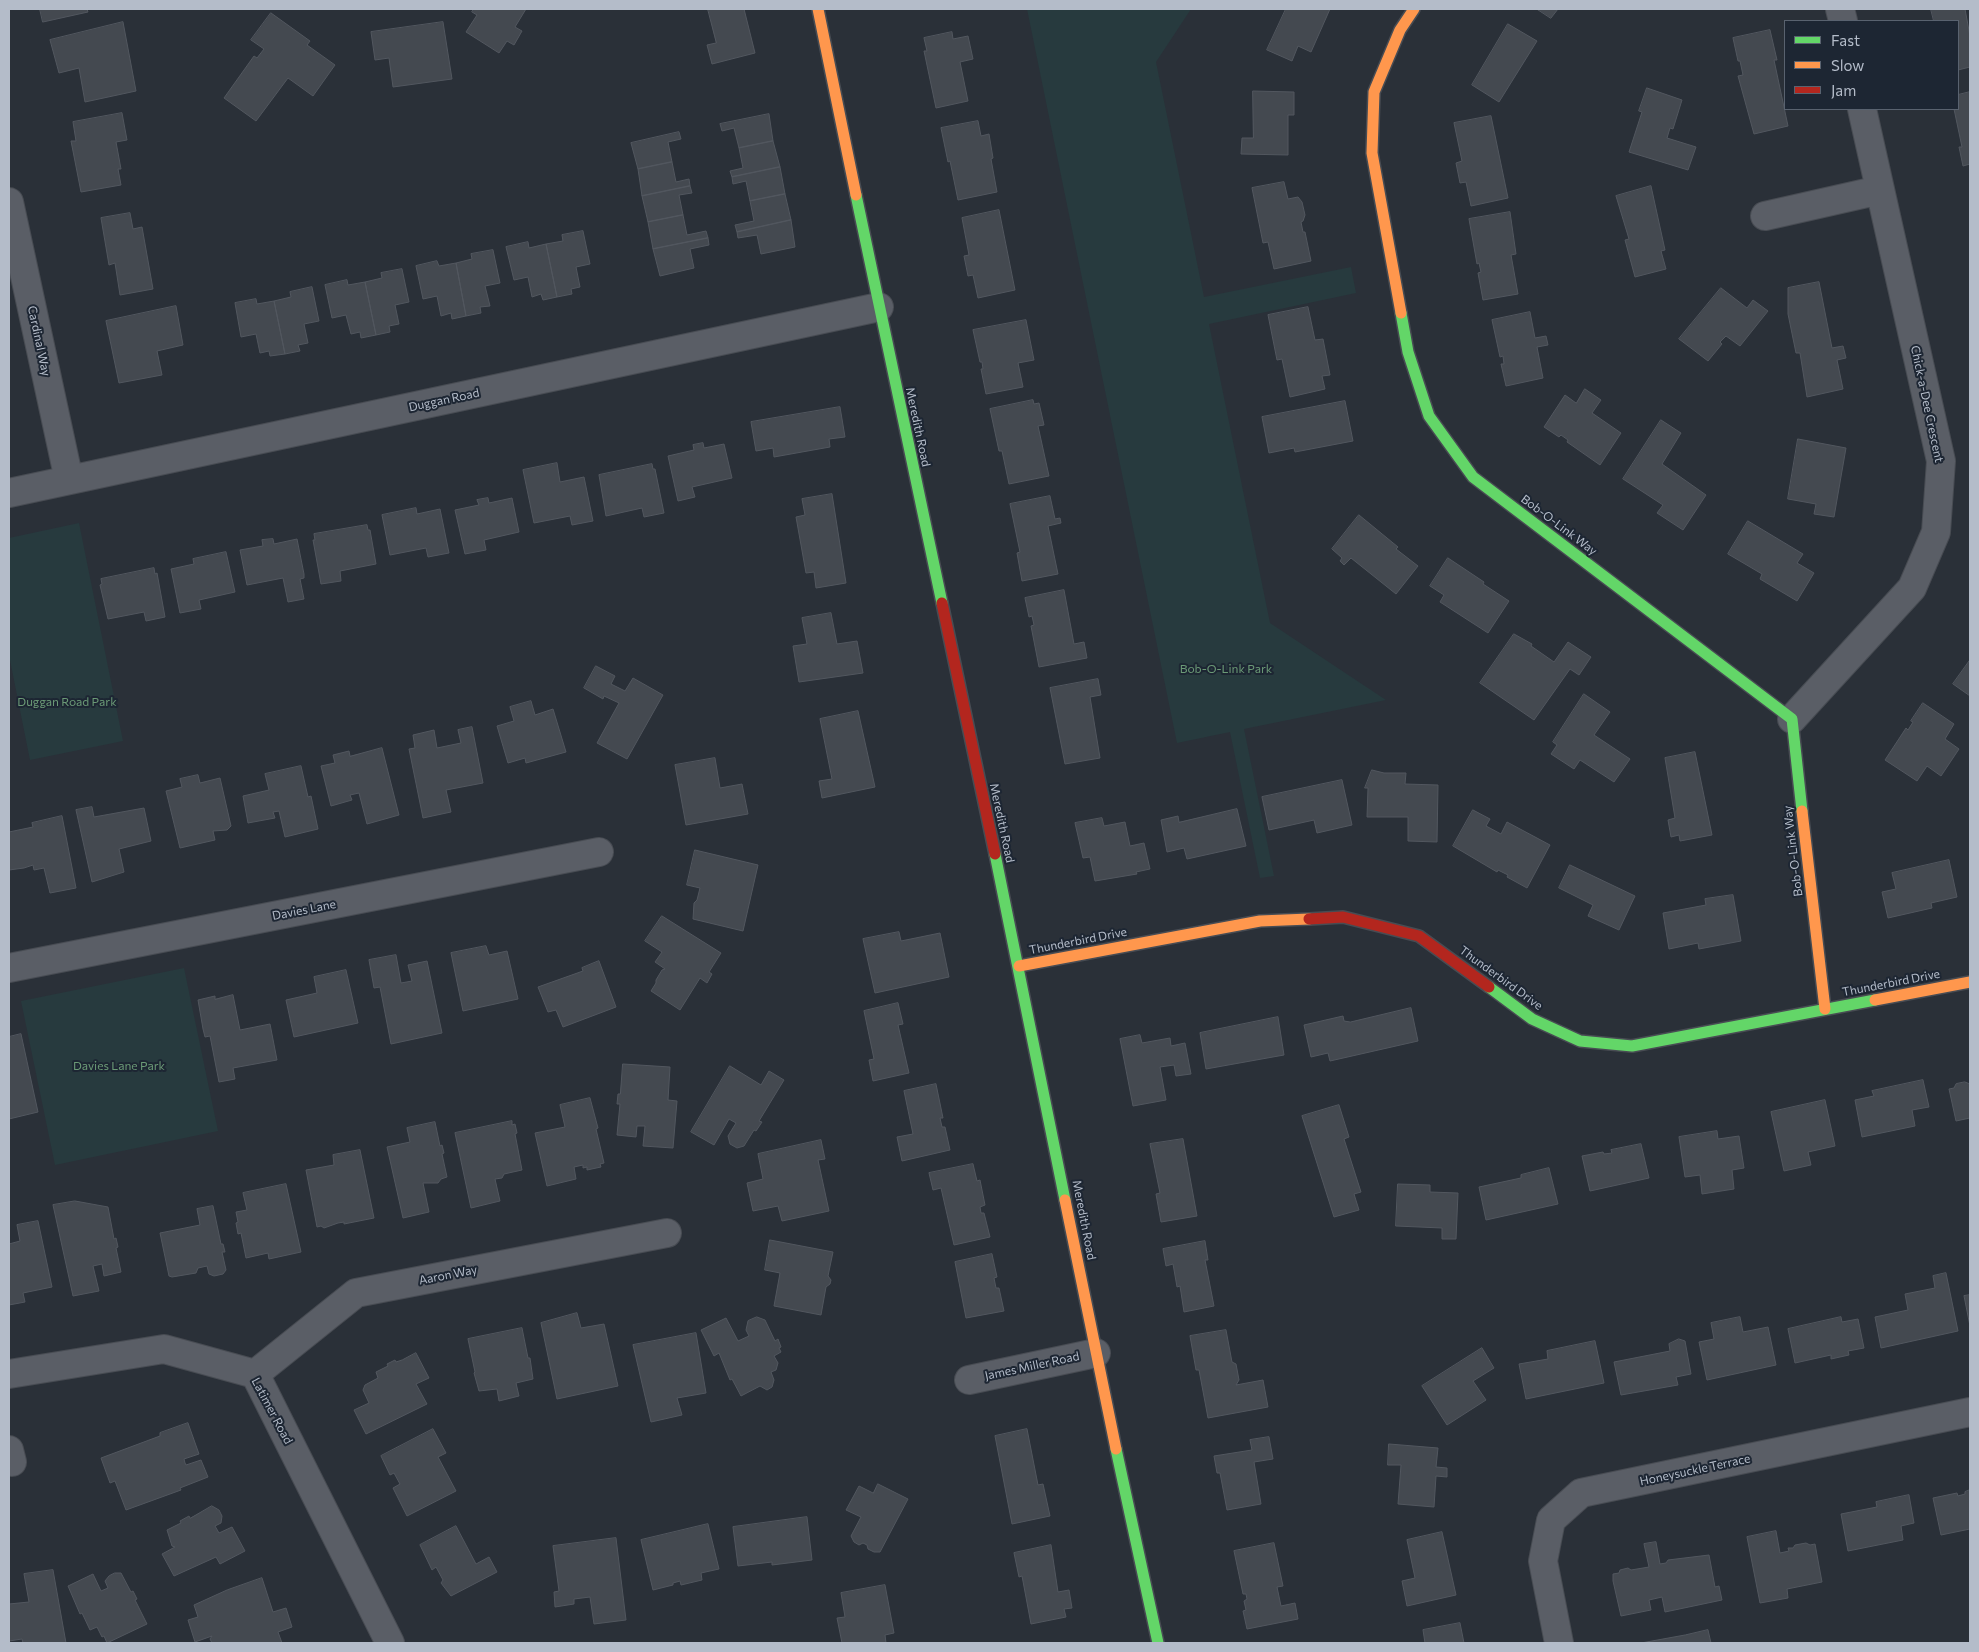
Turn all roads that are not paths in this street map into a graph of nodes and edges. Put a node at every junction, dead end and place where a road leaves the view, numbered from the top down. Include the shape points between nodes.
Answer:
1 (818, 9) edge
2 (1414, 9) edge
3 (1862, 110) edge
4 (1880, 190) junction
5 (9, 202) edge
6 (1765, 216) dead end
7 (879, 307) junction
8 (69, 480) junction
9 (9, 493) edge
10 (1792, 719) junction
11 (599, 852) dead end
12 (1019, 966) junction
13 (9, 968) edge
14 (1970, 982) edge
15 (1825, 1009) junction
16 (667, 1234) dead end
17 (1096, 1353) junction
18 (9, 1374) edge
19 (255, 1374) junction
20 (969, 1380) dead end
21 (1970, 1412) edge
22 (390, 1643) edge
23 (1158, 1643) edge
24 (1559, 1643) edge

1 - 7 street, Meredith Road
2 - 10 street, Bob-O-Link Way via 1400,30 1374,92 1372,152 1408,352 1429,416 1474,477
3 - 4 street, Chick-a-Dee Crescent
4 - 6 street
4 - 10 street, Chick-a-Dee Crescent via 1941,461 1936,532 1912,588
5 - 8 street, Cardinal Way
7 - 8 street, Duggan Road
7 - 12 street, Meredith Road
8 - 9 street, Duggan Road
10 - 15 street, Bob-O-Link Way
11 - 13 street, Davies Lane
12 - 15 street, Thunderbird Drive via 1260,921 1343,917 1419,936 1532,1019 1580,1041 1632,1046
12 - 17 street, Meredith Road
14 - 15 street, Thunderbird Drive
16 - 19 street, Aaron Way via 356,1293
17 - 20 street, James Miller Road
17 - 23 street, Meredith Road
18 - 19 street, Latimer Road via 164,1349
19 - 22 street, Latimer Road
21 - 24 street, Honeysuckle Terrace via 1581,1493 1551,1520 1543,1561

